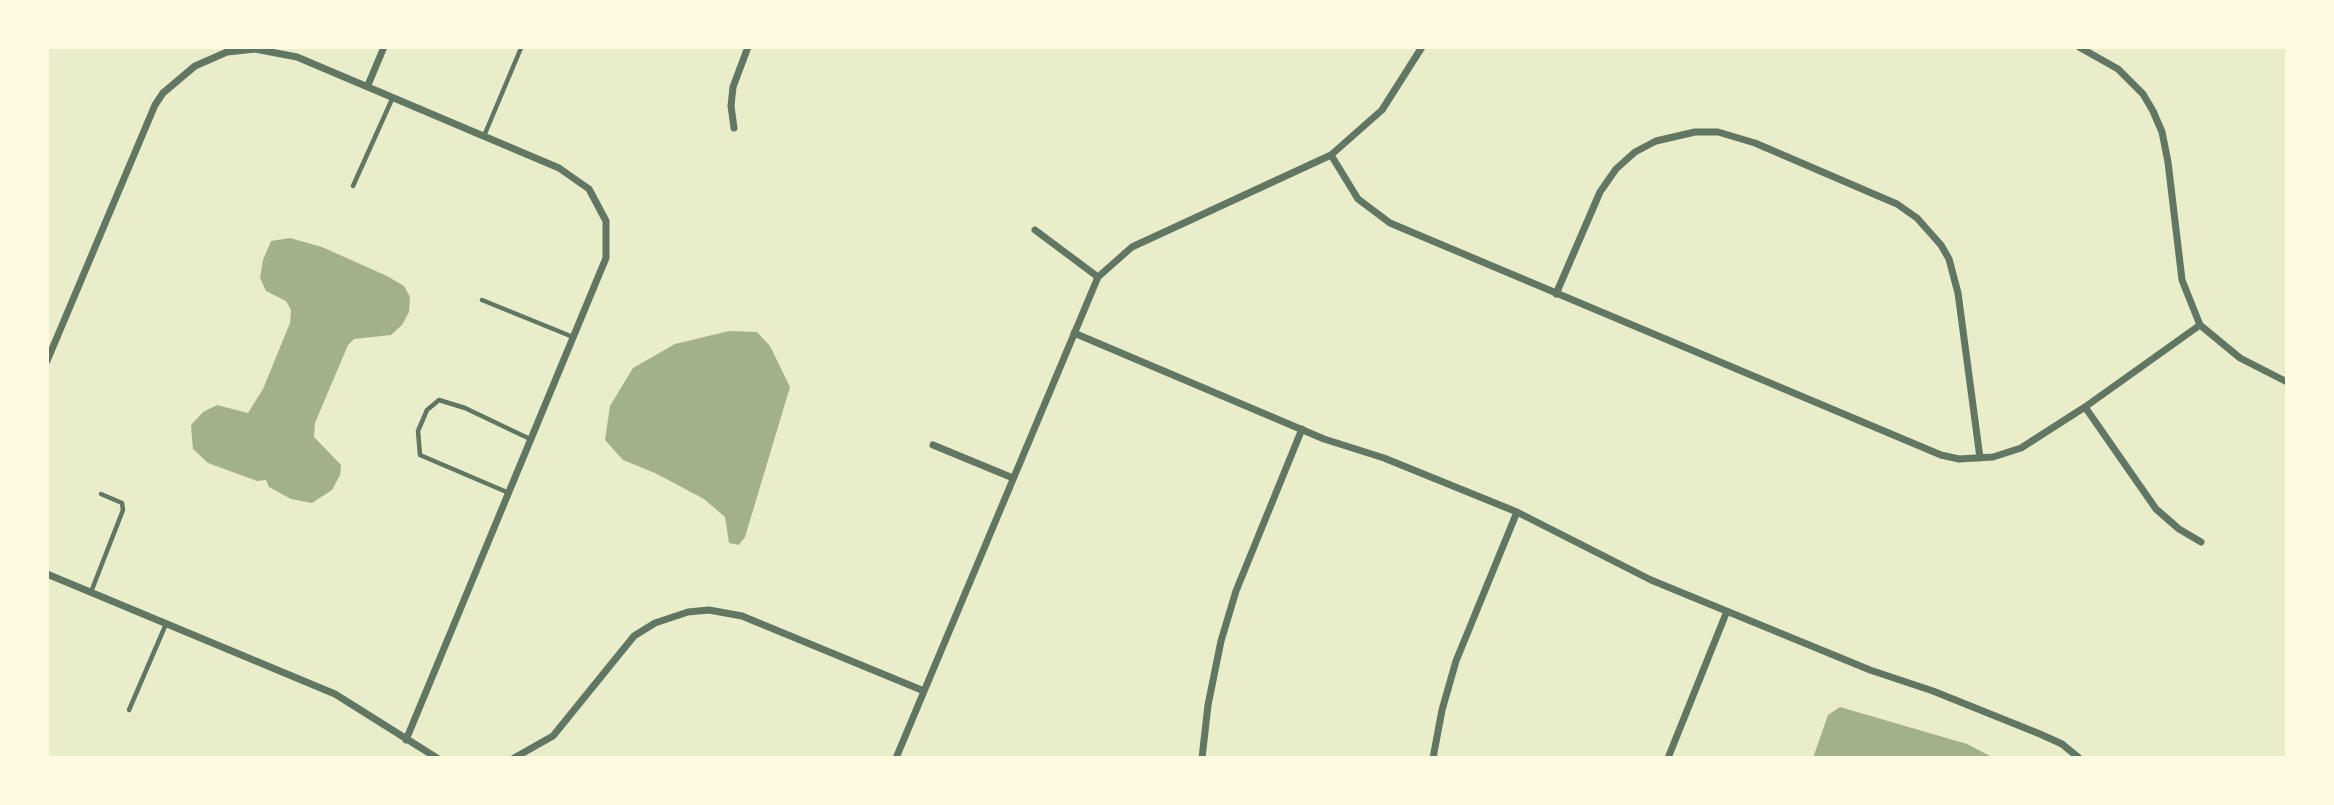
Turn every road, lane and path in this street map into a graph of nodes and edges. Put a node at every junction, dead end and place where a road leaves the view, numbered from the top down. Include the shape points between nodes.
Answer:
1 (384, 47) edge
2 (748, 47) edge
3 (1422, 47) edge
4 (2079, 47) edge
5 (256, 48) edge
6 (521, 48) edge
7 (368, 86) junction
8 (393, 96) junction
9 (734, 128) dead end
10 (484, 136) junction
11 (1331, 155) junction
12 (353, 186) dead end
13 (1035, 230) dead end
14 (1098, 277) junction
15 (1556, 294) junction
16 (482, 300) dead end
17 (2200, 325) junction
18 (1074, 333) junction
19 (574, 338) junction
20 (47, 361) edge
21 (2287, 382) edge
22 (2085, 407) junction
23 (1303, 429) junction
24 (531, 440) junction
25 (933, 445) dead end
26 (1980, 458) junction
27 (1013, 478) junction
28 (509, 493) junction
29 (101, 494) dead end
30 (1517, 512) junction
31 (2201, 541) dead end
32 (47, 574) edge
33 (92, 592) junction
34 (1727, 611) junction
35 (166, 623) junction
36 (924, 691) junction
37 (129, 710) dead end
38 (407, 740) junction
39 (437, 758) edge
40 (514, 758) edge
41 (896, 758) edge
42 (1202, 758) edge
43 (1433, 758) edge
44 (1668, 758) edge
45 (2079, 758) edge

1 - 7 street
2 - 9 street via 733,87
3 - 11 street via 1382,110
4 - 17 street via 2124,74 2143,94 2158,122 2168,162 2182,280
5 - 7 street via 297,57
5 - 20 street via 204,60 174,82 155,105
6 - 10 lane
7 - 8 street
8 - 10 street
8 - 12 lane
10 - 19 street via 570,174 589,189 602,209 608,234 606,258
11 - 14 street via 1132,247
11 - 15 street via 1358,199 1390,223
13 - 14 street
14 - 18 street
15 - 26 street via 1923,450
15 - 26 street via 1600,191 1635,152 1656,141 1695,132 1718,132 1755,143 1897,204 1936,238 1949,259 1956,284
16 - 19 lane
17 - 21 street via 2240,358
17 - 22 street
18 - 23 street
18 - 27 street
19 - 24 street
22 - 26 street via 2021,448
22 - 31 street via 2156,509
23 - 30 street
23 - 42 street via 1236,591 1208,705
24 - 28 street
24 - 28 lane via 439,400 427,410 418,431 420,455
25 - 27 street
27 - 36 street
28 - 38 street
29 - 33 lane via 122,503 123,510
30 - 34 street via 1651,580
30 - 43 street via 1456,661
32 - 33 street
33 - 35 street
34 - 44 street
34 - 45 street via 2040,734
35 - 37 lane
35 - 38 street via 335,694
36 - 40 street via 741,616 709,610 688,612 634,636 553,736
36 - 41 street
38 - 39 street

